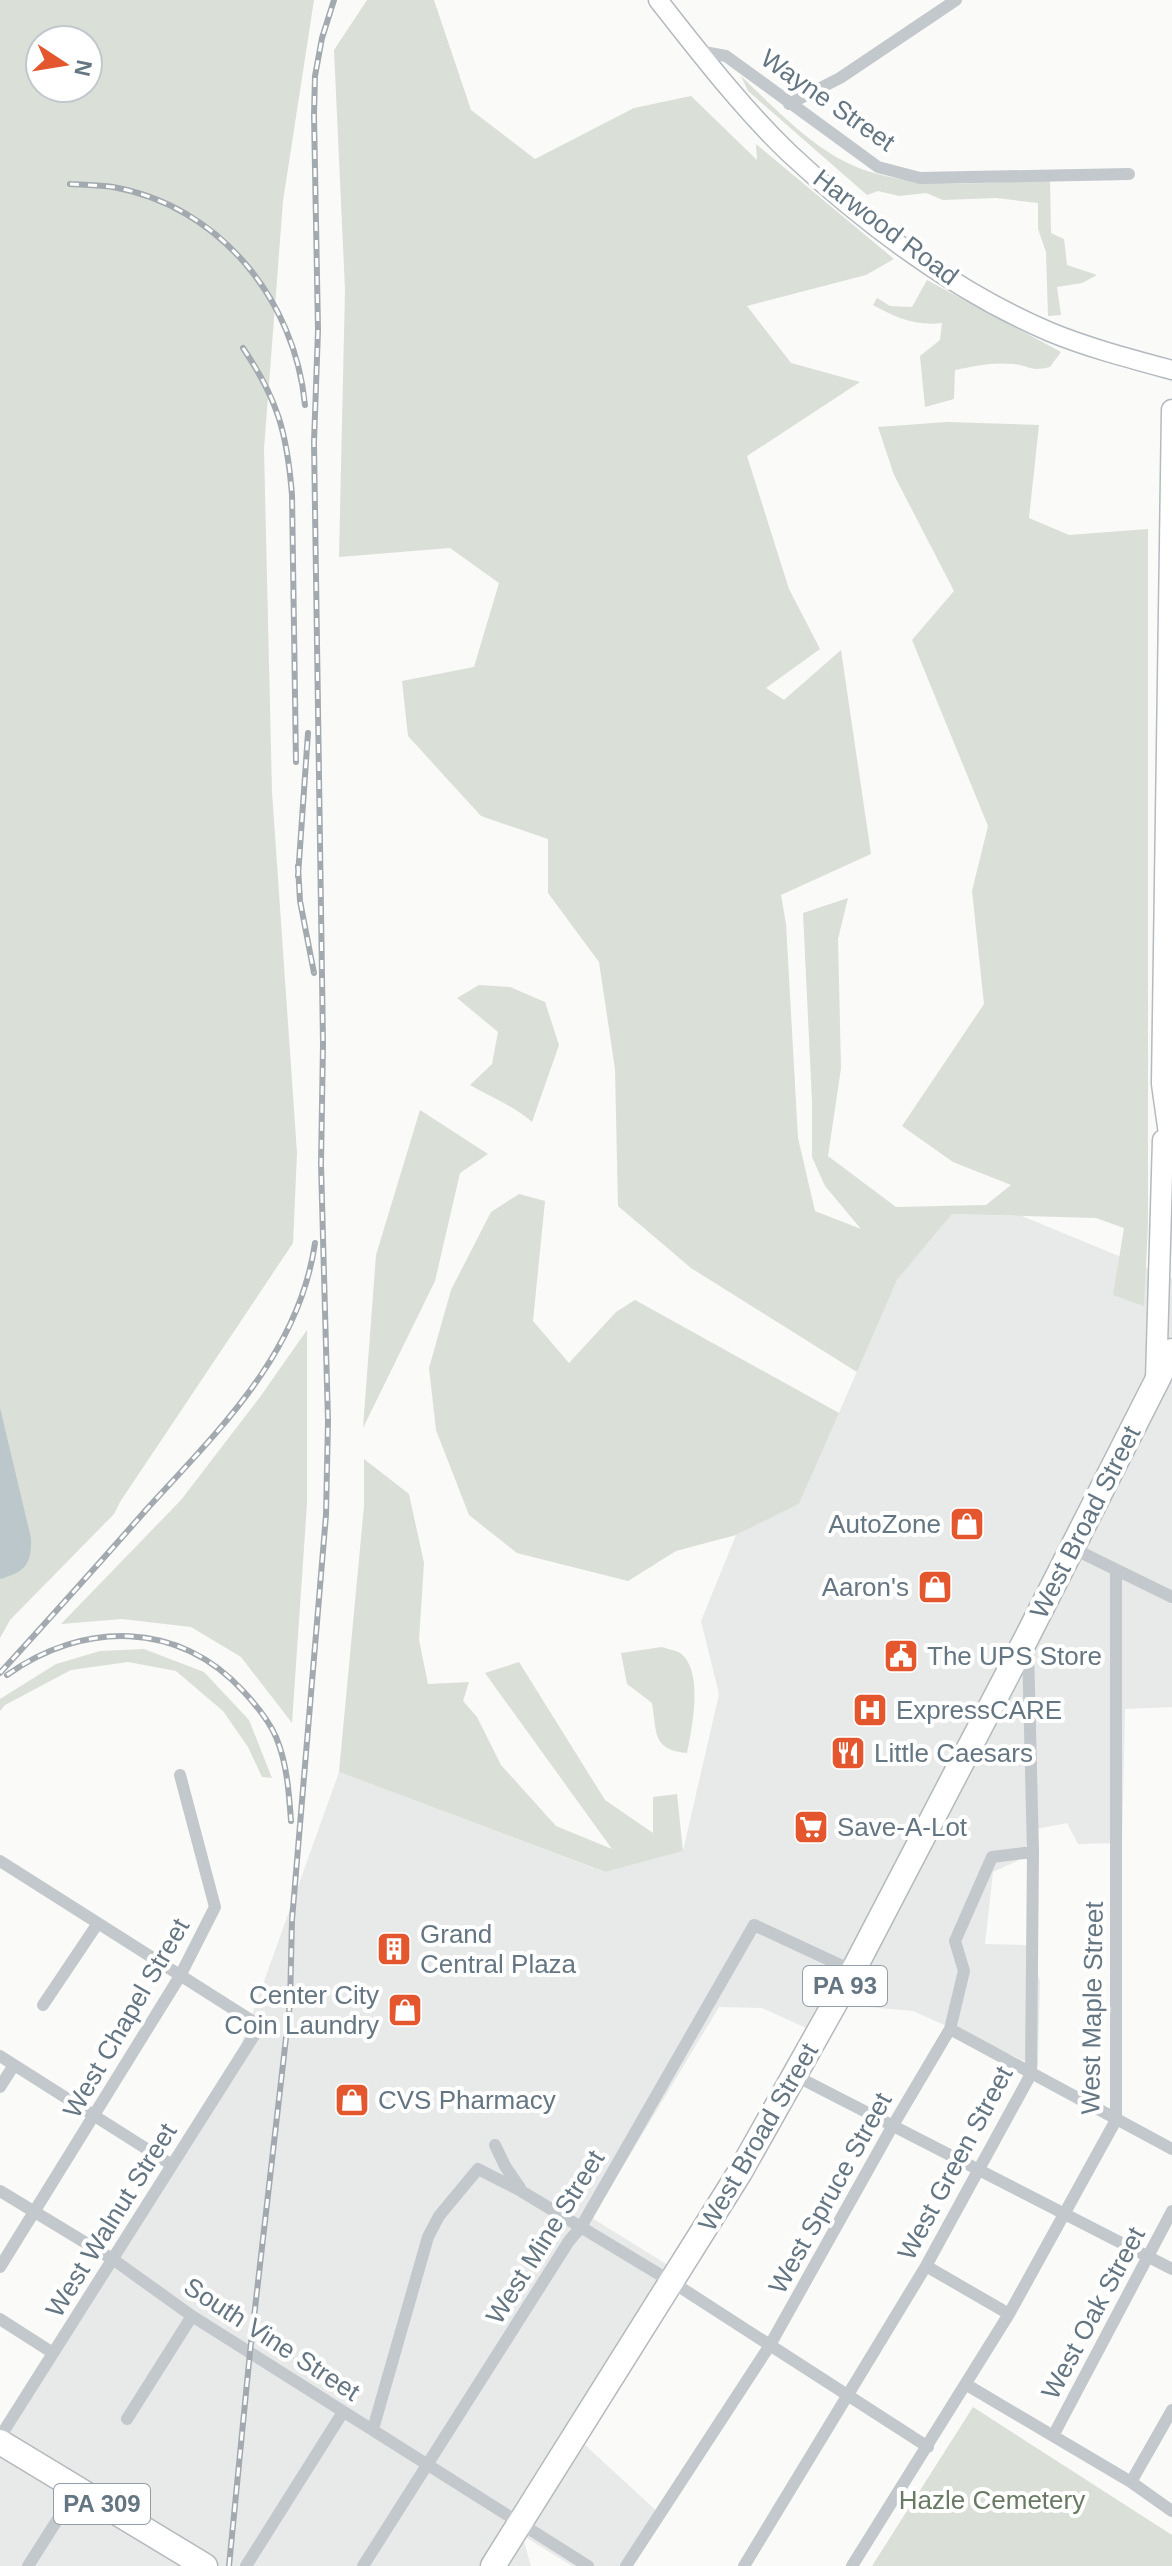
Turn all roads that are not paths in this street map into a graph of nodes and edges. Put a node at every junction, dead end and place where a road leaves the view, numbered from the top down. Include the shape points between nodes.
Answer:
1 (658, 0) edge
2 (956, 0) edge
3 (698, 51) junction
4 (789, 104) junction
5 (1129, 174) dead end
6 (1172, 370) edge
7 (1172, 410) edge
8 (1162, 1084) junction
9 (1172, 1155) edge
10 (1172, 1351) edge
11 (1156, 1381) junction
12 (1072, 1548) junction
13 (1116, 1571) junction
14 (1172, 1597) edge
15 (1027, 1637) junction
16 (180, 1775) dead end
17 (1033, 1852) junction
18 (0, 1861) edge
19 (98, 1923) junction
20 (853, 1971) junction
21 (180, 1976) junction
22 (43, 2005) dead end
23 (950, 2029) junction
24 (0, 2056) edge
25 (14, 2065) junction
26 (1031, 2074) junction
27 (794, 2075) junction
28 (0, 2087) edge
29 (95, 2116) junction
30 (1116, 2120) junction
31 (892, 2127) junction
32 (495, 2145) dead end
33 (1172, 2149) edge
34 (172, 2165) junction
35 (981, 2170) junction
36 (0, 2191) edge
37 (521, 2191) junction
38 (34, 2211) junction
39 (1064, 2211) junction
40 (1172, 2211) edge
41 (581, 2227) junction
42 (1148, 2256) junction
43 (114, 2260) junction
44 (926, 2266) junction
45 (0, 2267) edge
46 (1172, 2269) edge
47 (672, 2282) junction
48 (1009, 2314) junction
49 (192, 2316) junction
50 (0, 2319) edge
51 (770, 2345) junction
52 (53, 2353) junction
53 (967, 2385) junction
54 (848, 2395) junction
55 (1172, 2410) edge
56 (343, 2412) junction
57 (127, 2419) dead end
58 (373, 2429) junction
59 (1053, 2436) junction
60 (0, 2440) edge
61 (928, 2447) junction
62 (427, 2465) junction
63 (1131, 2482) junction
64 (77, 2489) junction
65 (1172, 2511) edge
66 (520, 2524) junction
67 (28, 2566) edge
68 (205, 2566) edge
69 (246, 2566) edge
70 (363, 2566) edge
71 (493, 2566) edge
72 (588, 2566) edge
73 (626, 2566) edge
74 (744, 2566) edge
75 (852, 2566) edge

1 - 3 street, Harwood Road
2 - 4 street via 853,70
3 - 4 street, Wayne Street via 726,56
3 - 6 street, Harwood Road via 788,152 932,266 1048,331
4 - 5 street, Wayne Street via 878,167 920,178
7 - 8 main road
8 - 9 main road
8 - 11 main road
10 - 11 highway, West Broad Street / PA 93
11 - 12 highway, West Broad Street / PA 93
12 - 13 street
12 - 15 highway, West Broad Street / PA 93
13 - 14 street
13 - 30 street, West Maple Street
15 - 17 street, West Green Street
15 - 20 highway, West Broad Street / PA 93
16 - 21 street, West Chapel Street via 215,1907
17 - 23 street, West Spruce Street via 992,1857 955,1941 964,1971
17 - 26 street, West Green Street
18 - 19 street
19 - 21 street
19 - 22 street
20 - 27 highway, West Broad Street / PA 93
20 - 41 street, West Mine Street via 754,1925
21 - 29 street, West Chapel Street
21 - 34 street, West Walnut Street via 260,2026
23 - 26 street
23 - 31 street, West Spruce Street
24 - 25 street
25 - 28 street
25 - 29 street
26 - 30 street
26 - 35 street, West Green Street
27 - 31 street
27 - 47 highway, West Broad Street / PA 93
29 - 34 street
29 - 38 street, West Chapel Street
30 - 33 street
30 - 39 street, West Maple Street
31 - 35 street
31 - 51 street, West Spruce Street
32 - 37 street
34 - 43 street, West Walnut Street
35 - 39 street
35 - 44 street, West Green Street
36 - 38 street, South Vine Street
37 - 41 street
37 - 58 street via 478,2169 439,2216 428,2237
38 - 43 street, South Vine Street
38 - 45 street, West Chapel Street
39 - 42 street
39 - 48 street, West Maple Street
40 - 42 street, West Oak Street
41 - 47 street
41 - 62 street, West Mine Street
42 - 46 street
42 - 59 street, West Oak Street
43 - 49 street, South Vine Street
43 - 52 street, West Walnut Street
44 - 48 street
44 - 54 street, West Green Street
47 - 51 street
47 - 66 highway, West Broad Street / PA 93
48 - 53 street, West Maple Street
49 - 56 street, South Vine Street
49 - 57 street
50 - 52 street
51 - 54 street
51 - 73 street, West Spruce Street
52 - 60 street, West Walnut Street
53 - 59 street
53 - 61 street, West Maple Street
54 - 61 street
54 - 74 street, West Green Street
55 - 63 street
56 - 58 street, South Vine Street
56 - 69 street
58 - 62 street, South Vine Street
59 - 63 street
60 - 64 highway, PA 309
61 - 75 street, West Maple Street
62 - 66 street, South Vine Street
62 - 70 street, West Mine Street
63 - 65 street
64 - 67 street
64 - 68 highway, PA 309
66 - 71 highway, West Broad Street / PA 93
66 - 72 street, South Vine Street

